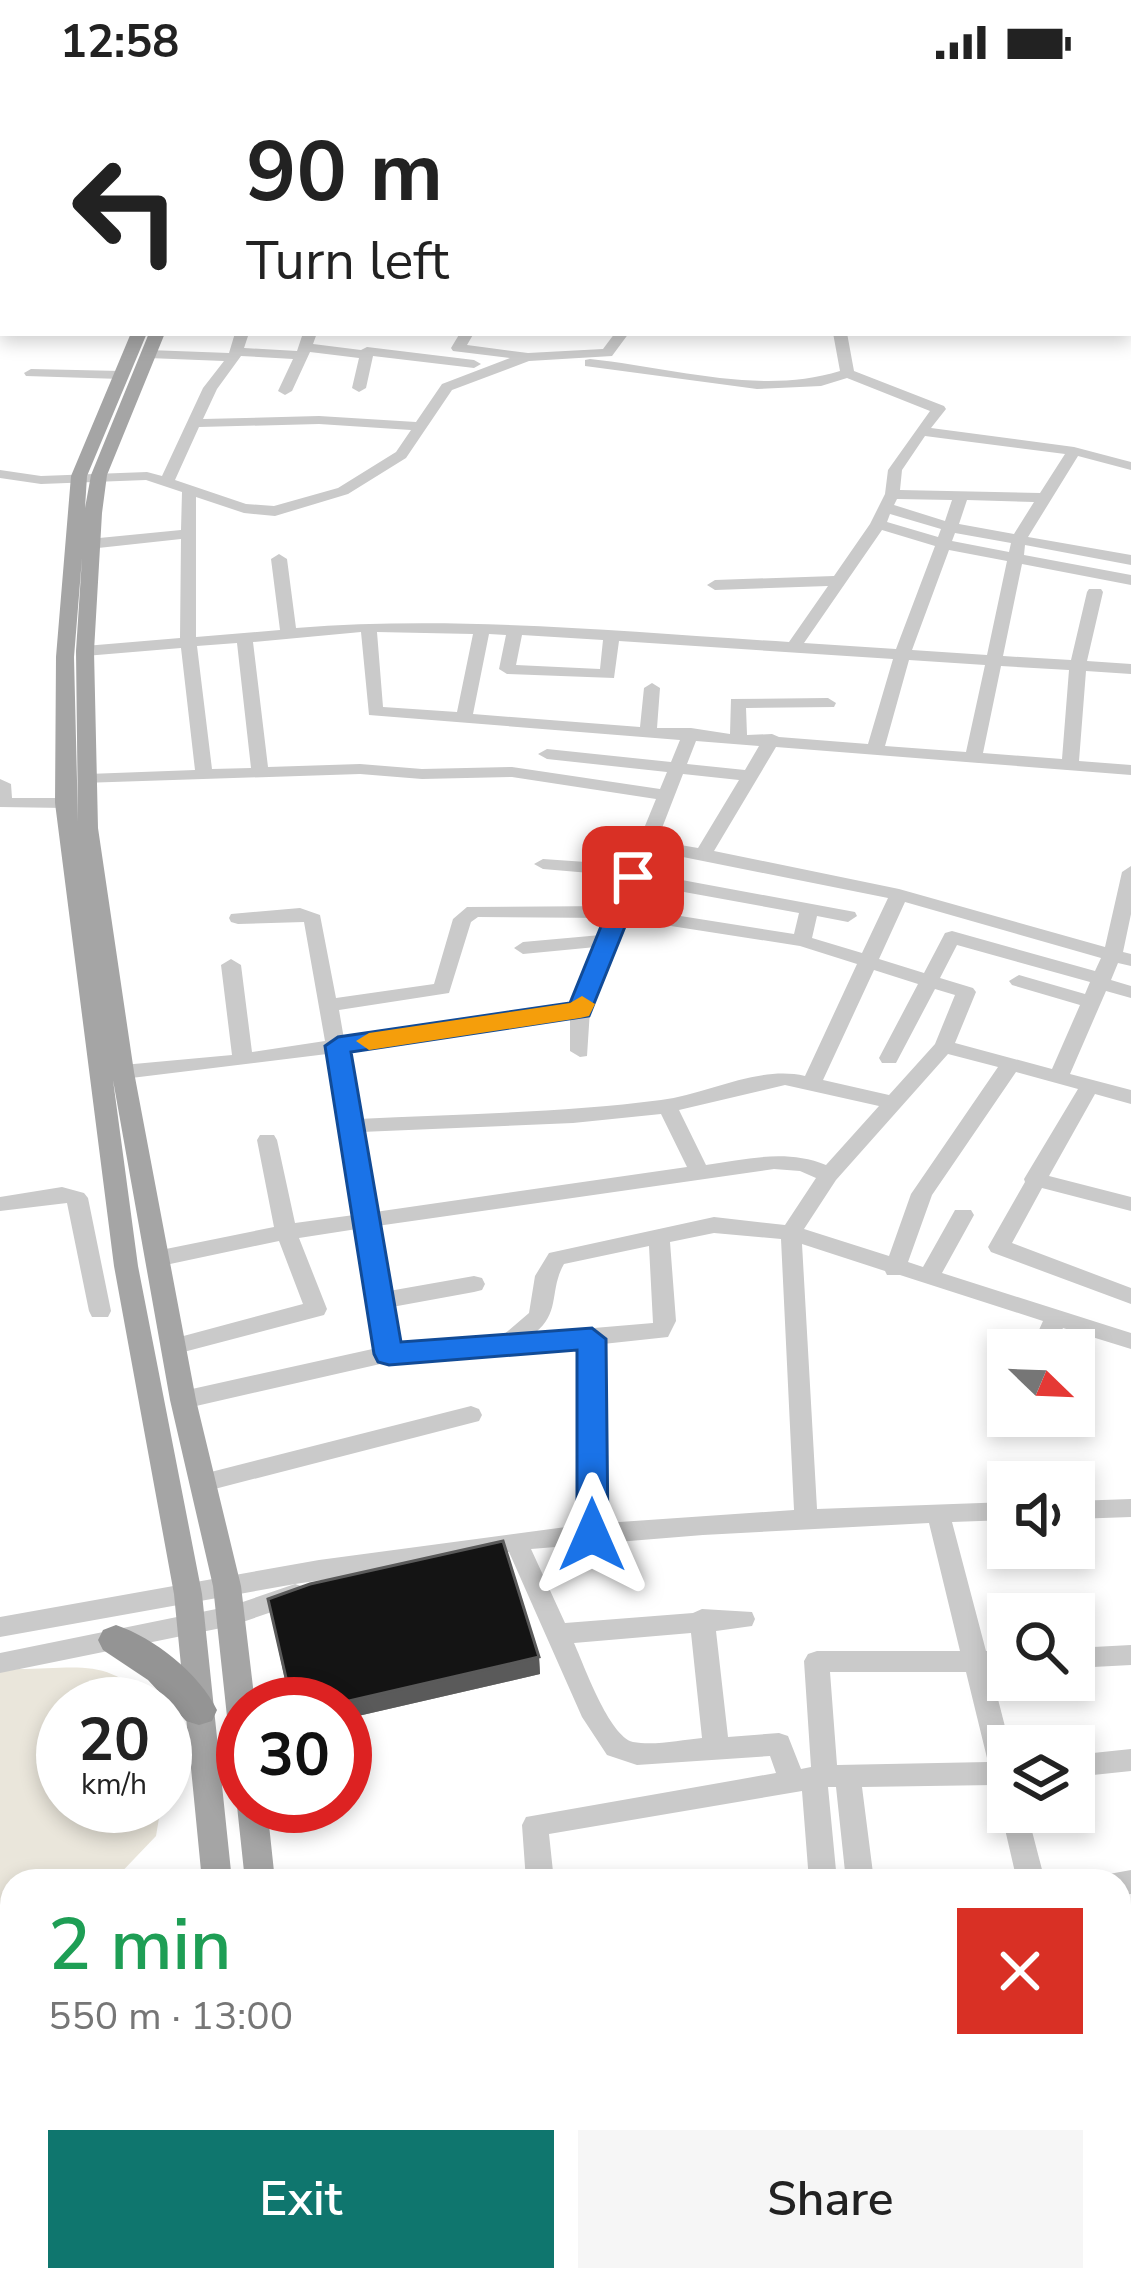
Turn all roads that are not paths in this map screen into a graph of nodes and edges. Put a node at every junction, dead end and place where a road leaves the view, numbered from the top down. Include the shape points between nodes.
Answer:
1 (241, 336) edge
2 (465, 336) edge
3 (517, 336) edge
4 (584, 336) edge
5 (620, 336) edge
6 (841, 336) edge
7 (144, 344) edge
8 (306, 345) edge
9 (235, 354) junction
10 (578, 354) junction
11 (366, 355) junction
12 (522, 356) junction
13 (498, 367) junction
14 (31, 373) dead end
15 (847, 374) junction
16 (121, 375) junction
17 (358, 388) dead end
18 (285, 391) dead end
19 (196, 423) junction
20 (419, 426) junction
21 (921, 430) junction
22 (1074, 451) junction
23 (1131, 466) edge
24 (3, 474) edge
25 (89, 475) junction
26 (167, 481) junction
27 (189, 490) junction
28 (961, 497) junction
29 (1042, 498) junction
30 (885, 509) junction
31 (950, 526) junction
32 (187, 534) junction
33 (1019, 539) junction
34 (89, 544) junction
35 (944, 544) junction
36 (1013, 558) junction
37 (279, 559) dead end
38 (1131, 560) edge
39 (1131, 580) edge
40 (838, 581) junction
41 (715, 585) dead end
42 (1095, 592) dead end
43 (369, 627) junction
44 (482, 629) junction
45 (288, 630) junction
46 (515, 630) junction
47 (244, 638) junction
48 (611, 639) junction
49 (188, 641) junction
50 (793, 649) junction
51 (85, 651) junction
52 (902, 655) junction
53 (992, 660) junction
54 (1078, 666) junction
55 (1131, 670) edge
56 (652, 688) dead end
57 (828, 703) dead end
58 (464, 717) junction
59 (648, 730) junction
60 (691, 733) junction
61 (739, 737) junction
62 (772, 739) junction
63 (876, 748) junction
64 (547, 754) dead end
65 (974, 757) junction
66 (1070, 764) junction
67 (677, 765) junction
68 (1131, 770) edge
69 (260, 771) junction
70 (204, 773) junction
71 (750, 776) junction
72 (88, 779) junction
73 (1, 780) edge
74 (667, 795) junction
75 (65, 803) junction
76 (647, 845) junction
77 (704, 854) junction
78 (543, 864) dead end
79 (1131, 872) edge
80 (635, 874) junction
81 (899, 895) junction
82 (809, 909) junction
83 (620, 911) junction
84 (848, 916) dead end
85 (238, 918) dead end
86 (608, 940) junction
87 (802, 941) junction
88 (523, 948) dead end
89 (1122, 957) edge
90 (868, 962) junction
91 (231, 964) dead end
92 (1018, 981) dead end
93 (929, 983) junction
94 (1096, 988) junction
95 (1131, 992) edge
96 (331, 1005) junction
97 (580, 1010) junction
98 (338, 1046) junction
99 (944, 1046) junction
100 (580, 1052) dead end
101 (889, 1058) dead end
102 (243, 1060) junction
103 (1011, 1064) junction
104 (123, 1072) junction
105 (1058, 1077) junction
106 (812, 1082) junction
107 (1090, 1085) junction
108 (1131, 1097) edge
109 (893, 1103) junction
110 (667, 1106) junction
111 (351, 1126) junction
112 (268, 1140) dead end
113 (700, 1173) junction
114 (829, 1175) junction
115 (1034, 1179) junction
116 (0, 1204) edge
117 (1131, 1204) edge
118 (962, 1215) dead end
119 (367, 1220) junction
120 (286, 1232) junction
121 (791, 1232) junction
122 (659, 1235) junction
123 (156, 1258) junction
124 (895, 1269) junction
125 (928, 1278) junction
126 (474, 1284) dead end
127 (1131, 1295) edge
128 (380, 1301) junction
129 (100, 1311) dead end
130 (1057, 1316) junction
131 (1051, 1329) edge
132 (592, 1339) junction
133 (1131, 1341) edge
134 (507, 1344) junction
135 (176, 1346) junction
136 (389, 1354) junction
137 (183, 1400) junction
138 (471, 1415) dead end
139 (203, 1483) junction
140 (1131, 1508) edge
141 (1095, 1509) edge
142 (987, 1512) edge
143 (938, 1513) junction
144 (806, 1517) junction
145 (592, 1535) junction
146 (516, 1542) junction
147 (356, 1568) junction
148 (227, 1586) junction
149 (188, 1594) junction
150 (231, 1616) junction
151 (702, 1619) junction
152 (743, 1619) dead end
153 (191, 1625) junction
154 (0, 1627) edge
155 (557, 1634) junction
156 (116, 1640) junction
157 (1131, 1655) edge
158 (1095, 1657) edge
159 (0, 1664) edge
160 (987, 1664) edge
161 (976, 1665) junction
162 (238, 1677) edge
163 (200, 1710) junction
164 (992, 1725) edge
165 (716, 1748) junction
166 (1131, 1760) edge
167 (1095, 1764) edge
168 (820, 1778) junction
169 (987, 1779) edge
170 (255, 1833) edge
171 (1019, 1833) edge
172 (216, 1869) edge
173 (259, 1869) edge
174 (539, 1869) edge
175 (824, 1869) edge
176 (855, 1869) edge
177 (1028, 1869) edge

1 - 9 street
2 - 12 street via 458,348
3 - 12 street
4 - 10 street
5 - 10 street via 610,351
6 - 15 street
7 - 9 street
7 - 16 main road
7 - 25 main road
8 - 9 street
8 - 11 street
8 - 18 street
9 - 19 street
10 - 12 street
11 - 13 street
11 - 17 street
12 - 13 street
12 - 15 street via 784,384
13 - 20 street via 446,386
14 - 16 street
15 - 21 street via 939,409
16 - 25 main road
19 - 20 street
19 - 26 street
20 - 27 street via 401,455 310,504 244,508
21 - 22 street
21 - 30 street via 895,470
22 - 23 street
22 - 29 street
24 - 25 street
25 - 26 street
25 - 34 main road
25 - 75 main road via 65,657
26 - 27 street
27 - 32 street
28 - 29 street
28 - 30 street
28 - 31 street
29 - 33 street
30 - 31 street
30 - 35 street
30 - 40 street
31 - 33 street
31 - 35 street
32 - 34 street
32 - 49 street
33 - 36 street
33 - 38 street
34 - 51 main road
35 - 36 street
35 - 52 street
36 - 39 street
36 - 53 street
37 - 45 street
40 - 41 street
40 - 50 street
42 - 54 street
43 - 44 street
43 - 45 street
43 - 58 street via 375,711
44 - 46 street
44 - 58 street
45 - 47 street
46 - 48 street
46 - 48 street via 507,669 608,674
47 - 49 street
47 - 69 street
48 - 50 street
49 - 51 street
49 - 70 street
50 - 52 street
51 - 72 main road
52 - 53 street
52 - 63 street
53 - 54 street
53 - 65 street
54 - 55 street
54 - 66 street
56 - 59 street
57 - 61 street via 737,703
58 - 59 street
59 - 60 street
60 - 61 street
60 - 67 street
61 - 62 street
62 - 63 street
62 - 71 street
63 - 65 street
64 - 67 street
65 - 66 street
66 - 68 street
67 - 71 street
67 - 74 street
69 - 70 street
69 - 74 street via 512,772
70 - 72 street
71 - 77 street
72 - 104 main road
73 - 75 street via 4,803
74 - 76 street
75 - 149 main road via 126,1266
76 - 77 street
76 - 80 street
77 - 81 street
78 - 80 street
79 - 89 street
80 - 82 street
80 - 83 street
81 - 89 street
81 - 90 street
82 - 84 street
82 - 87 street
83 - 86 street
83 - 87 street
83 - 96 street via 474,911 462,919 442,989
85 - 96 street via 313,919
86 - 88 street
86 - 97 street
87 - 90 street
89 - 94 street
90 - 93 street
90 - 106 street
91 - 102 street
92 - 94 street
93 - 94 street via 952,937
93 - 99 street via 966,992
93 - 101 street
94 - 95 street
94 - 105 street
96 - 98 street
97 - 98 street
97 - 100 street
98 - 102 street
98 - 111 street
99 - 103 street
99 - 109 street
102 - 104 street
103 - 105 street
103 - 124 street via 922,1194
104 - 123 main road
105 - 107 street
106 - 109 street
106 - 110 street via 785,1078
107 - 108 street
107 - 115 street
109 - 114 street
110 - 111 street
110 - 113 street
111 - 119 street
112 - 120 street
113 - 114 street via 775,1162
113 - 119 street
114 - 121 street
115 - 117 street
115 - 127 street via 999,1247
116 - 129 street via 77,1198
118 - 125 street
119 - 120 street
119 - 128 street
120 - 123 street
120 - 135 street via 316,1309
121 - 122 street via 714,1225
121 - 124 street
121 - 144 street
122 - 132 street via 663,1328
122 - 134 street via 557,1258 540,1317
123 - 135 main road
124 - 125 street
125 - 130 street
126 - 128 street
128 - 136 street
130 - 131 street
130 - 133 street
132 - 134 street
132 - 145 street
134 - 136 street
135 - 137 main road
136 - 137 street
137 - 139 main road
138 - 139 street
139 - 148 main road
140 - 141 street
142 - 143 street
143 - 144 street
143 - 161 street
144 - 145 street
145 - 146 street
146 - 147 street
146 - 155 street
147 - 148 street
147 - 150 street
148 - 149 street
148 - 150 main road
149 - 153 main road
149 - 154 street
150 - 153 street
150 - 162 main road
151 - 152 street
151 - 155 street
151 - 165 street
153 - 156 street
153 - 163 main road
155 - 165 street via 616,1747 637,1754
156 - 159 street
156 - 163 highway via 161,1669
157 - 158 street
160 - 161 street
161 - 164 street
161 - 168 street via 817,1661
163 - 172 main road
165 - 168 street via 779,1744
166 - 167 street
168 - 169 street
168 - 174 street via 535,1825
168 - 175 street
168 - 176 street
170 - 173 main road
171 - 177 street

